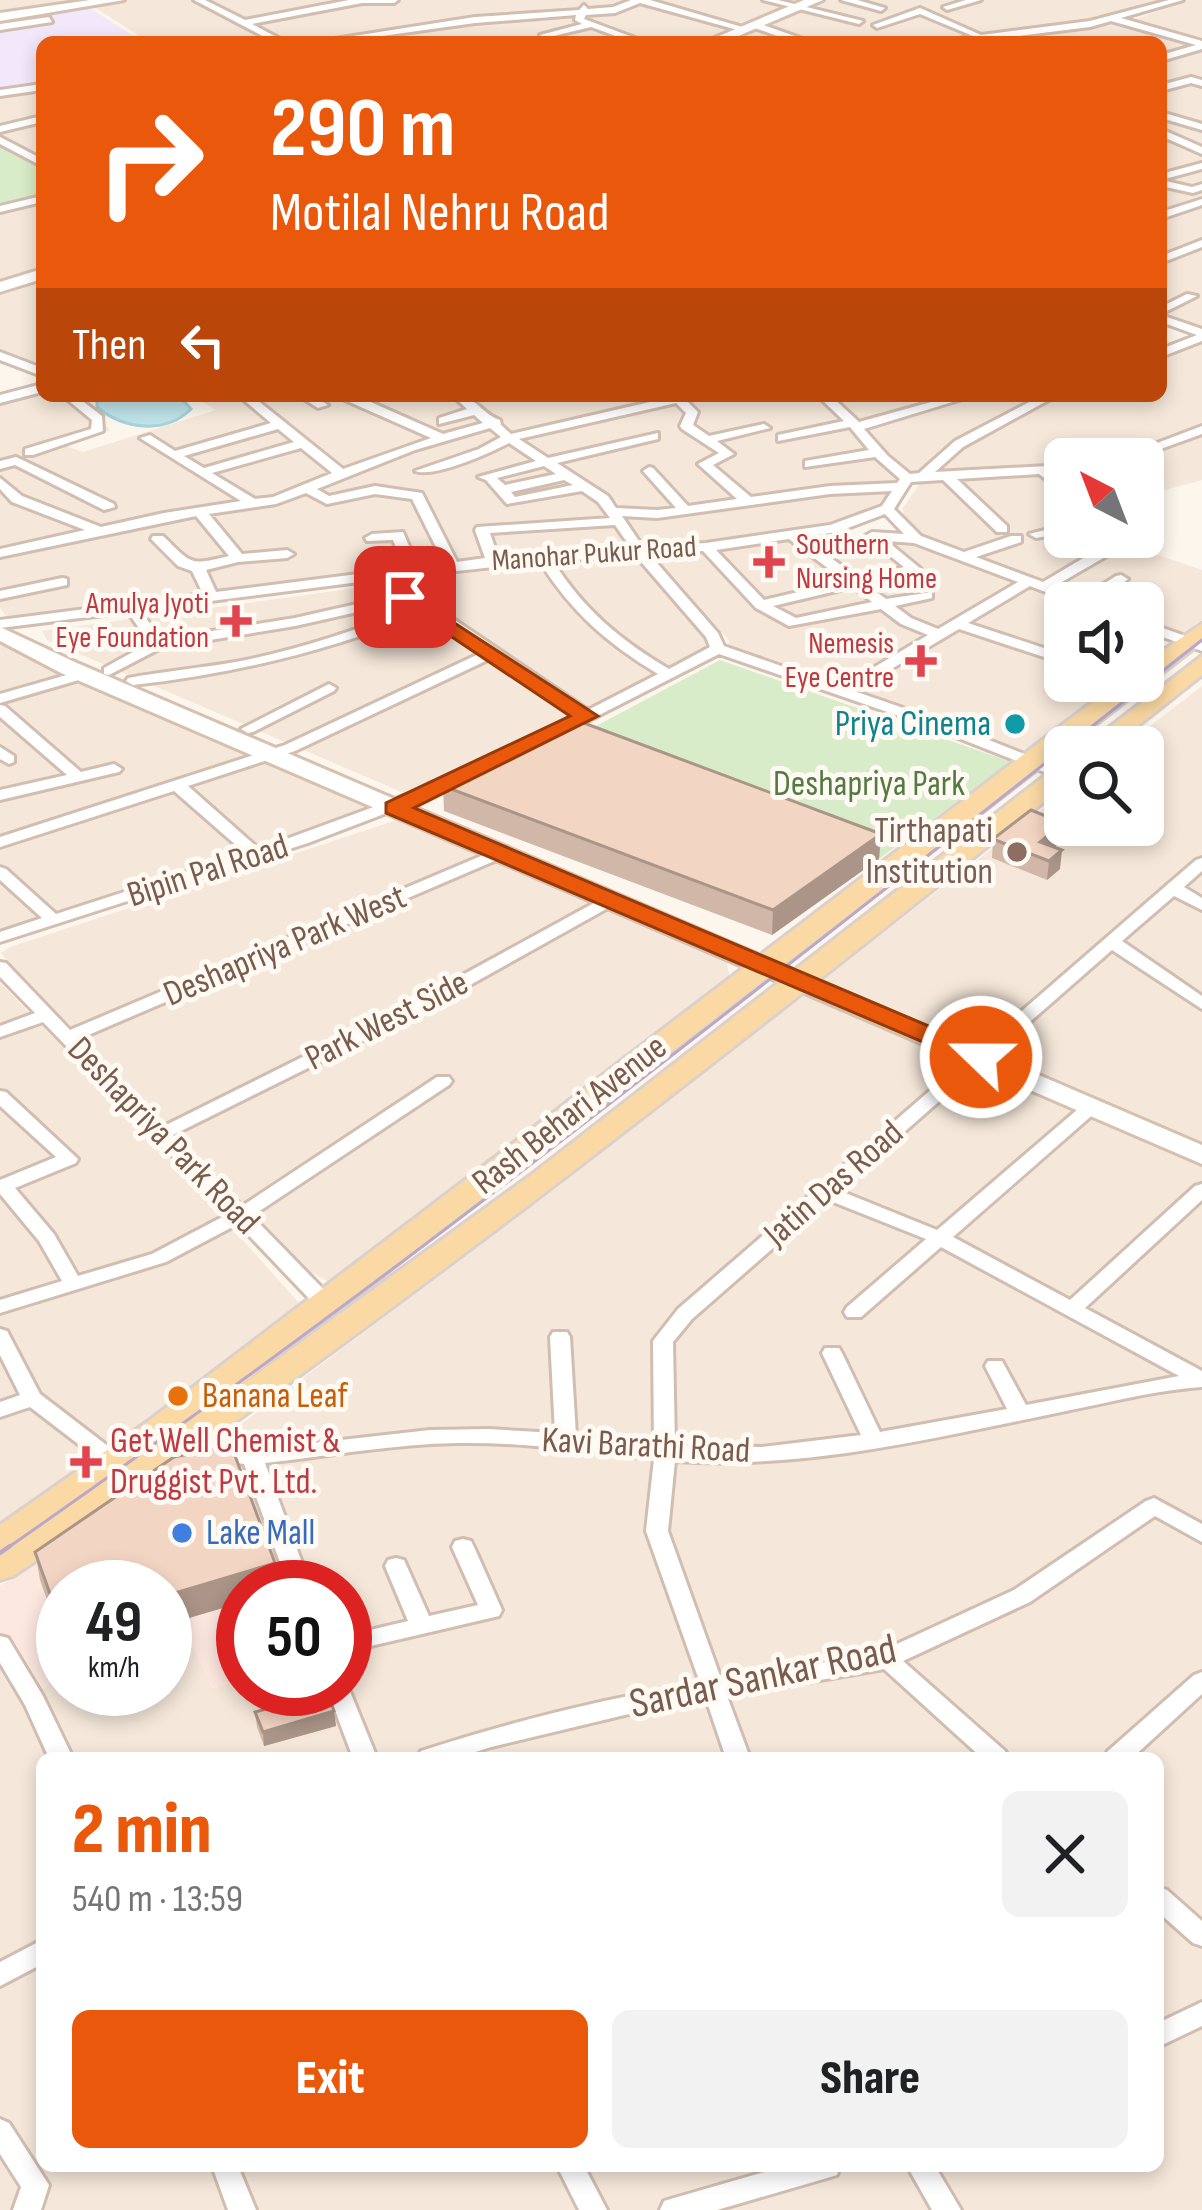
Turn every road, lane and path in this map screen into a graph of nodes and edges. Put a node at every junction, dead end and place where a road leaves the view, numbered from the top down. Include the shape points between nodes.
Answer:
1 (197, 0) edge
2 (394, 0) edge
3 (590, 0) edge
4 (640, 0) edge
5 (767, 0) edge
6 (816, 0) edge
7 (845, 0) edge
8 (977, 0) edge
9 (1139, 0) edge
10 (1178, 0) edge
11 (107, 1) edge
12 (366, 1) edge
13 (1162, 5) junction
14 (328, 7) junction
15 (947, 7) dead end
16 (796, 8) junction
17 (881, 8) dead end
18 (581, 11) junction
19 (0, 17) edge
20 (1109, 18) junction
21 (49, 20) dead end
22 (859, 21) dead end
23 (244, 23) junction
24 (15, 25) junction
25 (589, 25) junction
26 (877, 25) dead end
27 (390, 26) dead end
28 (0, 27) edge
29 (750, 27) junction
30 (362, 32) dead end
31 (545, 35) dead end
32 (977, 35) junction
33 (269, 36) edge
34 (358, 36) edge
35 (623, 36) edge
36 (727, 36) edge
37 (782, 36) edge
38 (973, 36) edge
39 (1202, 45) edge
40 (1177, 54) junction
41 (1167, 56) edge
42 (1202, 62) edge
43 (1202, 83) edge
44 (1167, 86) edge
45 (36, 88) edge
46 (0, 93) edge
47 (36, 109) edge
48 (0, 117) edge
49 (1167, 117) edge
50 (36, 120) edge
51 (1181, 121) junction
52 (1202, 127) edge
53 (1167, 128) edge
54 (0, 129) edge
55 (36, 132) edge
56 (1167, 134) edge
57 (0, 140) edge
58 (1202, 151) edge
59 (36, 160) edge
60 (1202, 166) edge
61 (1167, 178) edge
62 (1167, 182) edge
63 (1202, 188) edge
64 (36, 200) edge
65 (1202, 202) edge
66 (0, 208) edge
67 (1167, 214) edge
68 (1202, 243) edge
69 (1167, 266) edge
70 (36, 276) edge
71 (0, 286) edge
72 (1191, 296) dead end
73 (1167, 310) edge
74 (1167, 317) edge
75 (1202, 336) edge
76 (1167, 351) edge
77 (0, 356) edge
78 (36, 360) edge
79 (18, 364) junction
80 (36, 371) edge
81 (36, 390) edge
82 (0, 399) edge
83 (77, 402) edge
84 (253, 402) edge
85 (317, 402) edge
86 (361, 402) edge
87 (468, 402) edge
88 (638, 402) edge
89 (665, 402) edge
90 (687, 402) edge
91 (830, 402) edge
92 (943, 402) edge
93 (1039, 402) edge
94 (322, 405) dead end
95 (645, 406) junction
96 (478, 409) junction
97 (443, 421) dead end
98 (496, 422) junction
99 (283, 424) junction
100 (854, 425) junction
101 (764, 428) dead end
102 (1202, 430) edge
103 (254, 432) junction
104 (654, 436) dead end
105 (440, 437) junction
106 (146, 438) dead end
107 (509, 438) junction
108 (706, 440) junction
109 (220, 441) junction
110 (301, 444) junction
111 (1164, 444) edge
112 (279, 450) junction
113 (29, 452) dead end
114 (874, 453) junction
115 (174, 454) junction
116 (248, 459) junction
117 (549, 463) junction
118 (809, 464) junction
119 (0, 465) edge
120 (422, 470) dead end
121 (518, 471) junction
122 (202, 472) junction
123 (649, 472) dead end
124 (1043, 472) edge
125 (341, 474) junction
126 (568, 475) junction
127 (948, 477) junction
128 (911, 481) junction
129 (0, 482) edge
130 (534, 483) junction
131 (585, 487) junction
132 (305, 488) junction
133 (502, 490) junction
134 (830, 490) junction
135 (547, 496) junction
136 (252, 503) junction
137 (750, 503) junction
138 (109, 507) dead end
139 (887, 509) junction
140 (685, 510) junction
141 (200, 512) junction
142 (618, 516) junction
143 (832, 529) junction
144 (1002, 529) dead end
145 (99, 531) junction
146 (789, 533) junction
147 (1044, 533) edge
148 (1036, 534) dead end
149 (872, 536) junction
150 (372, 538) dead end
151 (158, 539) dead end
152 (916, 539) junction
153 (1016, 539) dead end
154 (706, 547) junction
155 (640, 552) junction
156 (0, 553) edge
157 (287, 554) dead end
158 (963, 557) junction
159 (544, 558) junction
160 (1089, 558) edge
161 (238, 559) junction
162 (493, 561) junction
163 (452, 566) junction
164 (198, 568) junction
165 (413, 570) junction
166 (368, 577) junction
167 (1121, 578) dead end
168 (62, 581) dead end
169 (1115, 582) edge
170 (1037, 584) junction
171 (860, 585) junction
172 (1044, 587) edge
173 (77, 593) dead end
174 (0, 595) edge
175 (927, 595) dead end
176 (211, 597) junction
177 (405, 597) junction
178 (882, 604) junction
179 (761, 605) junction
180 (132, 608) junction
181 (424, 608) junction
182 (93, 613) junction
183 (2, 624) edge
184 (958, 624) junction
185 (1164, 633) edge
186 (941, 635) junction
187 (157, 644) junction
188 (1198, 646) edge
189 (718, 649) junction
190 (493, 652) junction
191 (1044, 653) edge
192 (1164, 664) edge
193 (110, 670) junction
194 (84, 674) junction
195 (669, 675) junction
196 (133, 681) junction
197 (329, 688) dead end
198 (844, 691) junction
199 (0, 699) edge
200 (1105, 702) edge
201 (0, 709) edge
202 (586, 716) junction
203 (1117, 726) edge
204 (248, 730) junction
205 (543, 740) edge
206 (281, 751) junction
207 (1029, 761) junction
208 (1044, 766) edge
209 (114, 769) dead end
210 (483, 769) edge
211 (76, 775) junction
212 (177, 785) junction
213 (1044, 788) edge
214 (0, 795) edge
215 (405, 805) junction
216 (0, 842) edge
217 (255, 854) junction
218 (500, 854) junction
219 (1202, 863) edge
220 (0, 872) edge
221 (1173, 888) junction
222 (610, 900) junction
223 (1202, 905) edge
224 (54, 920) junction
225 (0, 937) edge
226 (1112, 942) junction
227 (769, 960) junction
228 (0, 968) edge
229 (807, 975) junction
230 (1202, 1004) edge
231 (46, 1015) junction
232 (0, 1032) edge
233 (68, 1037) junction
234 (987, 1052) junction
235 (443, 1081) dead end
236 (3, 1101) edge
237 (1091, 1107) junction
238 (160, 1135) junction
239 (1200, 1148) edge
240 (515, 1158) junction
241 (549, 1174) junction
242 (2, 1187) edge
243 (1202, 1190) edge
244 (826, 1192) junction
245 (239, 1216) junction
246 (938, 1237) junction
247 (73, 1284) junction
248 (326, 1304) junction
249 (0, 1307) edge
250 (1072, 1309) junction
251 (854, 1312) dead end
252 (0, 1336) edge
253 (560, 1337) dead end
254 (832, 1353) dead end
255 (995, 1366) dead end
256 (1202, 1379) edge
257 (32, 1398) junction
258 (0, 1410) edge
259 (1018, 1411) junction
260 (175, 1435) junction
261 (873, 1438) junction
262 (566, 1442) junction
263 (665, 1453) junction
264 (253, 1457) junction
265 (126, 1470) junction
266 (1202, 1534) edge
267 (0, 1543) edge
268 (463, 1547) dead end
269 (290, 1560) edge
270 (396, 1566) dead end
271 (0, 1567) edge
272 (422, 1627) junction
273 (372, 1638) edge
274 (0, 1645) edge
275 (886, 1659) junction
276 (1202, 1681) edge
277 (715, 1690) junction
278 (349, 1716) edge
279 (58, 1752) edge
280 (363, 1752) edge
281 (450, 1752) edge
282 (736, 1752) edge
283 (981, 1752) edge
284 (1123, 1752) edge
285 (1164, 1903) edge
286 (1202, 1936) edge
287 (36, 1955) edge
288 (0, 1975) edge
289 (1202, 2013) edge
290 (1164, 2033) edge
291 (0, 2131) edge
292 (227, 2172) edge
293 (573, 2172) edge
294 (806, 2172) edge
295 (924, 2172) edge
296 (27, 2210) edge
297 (242, 2210) edge
298 (592, 2210) edge
299 (674, 2210) edge
300 (947, 2210) edge

1 - 23 street
2 - 12 street
3 - 18 street
4 - 18 street
4 - 29 street
5 - 16 street
6 - 16 main road
7 - 17 street
8 - 15 street
9 - 13 street
10 - 13 street
11 - 19 main road
12 - 14 street
12 - 27 street via 362,10
13 - 20 street
14 - 23 street
14 - 30 street
16 - 22 street
16 - 29 main road
18 - 25 street via 579,20
18 - 34 street
19 - 24 street
20 - 32 street
20 - 39 street
21 - 24 street
23 - 33 street
24 - 28 street
25 - 31 street
25 - 35 street
26 - 32 street via 920,11
29 - 36 main road
29 - 37 street
32 - 38 street
39 - 40 street
40 - 41 street
40 - 42 street
43 - 44 street
45 - 46 street
47 - 48 street
49 - 51 street
50 - 54 street
51 - 52 street
51 - 53 street
55 - 57 street
56 - 58 street
57 - 59 street
60 - 61 street
62 - 63 street
64 - 66 street
65 - 67 street
68 - 69 street
70 - 71 main road
72 - 73 street
74 - 75 street
75 - 76 street
77 - 79 street
78 - 79 street
79 - 80 street
81 - 82 street
83 - 113 street via 98,418 97,431
84 - 99 street
85 - 94 street
86 - 105 street
87 - 96 street
88 - 95 street
89 - 95 street
90 - 108 street via 686,426
91 - 100 street
92 - 100 street
93 - 128 street via 959,444
95 - 107 street
96 - 97 street
96 - 98 street
98 - 105 street
98 - 107 street
99 - 103 street
99 - 110 street
100 - 114 street
100 - 118 street via 786,440
101 - 108 street
102 - 111 street
103 - 109 street
103 - 112 street
104 - 117 street
105 - 125 street
106 - 115 street
107 - 117 street
107 - 120 street
108 - 137 street via 728,454 704,464
109 - 115 street
109 - 116 street
110 - 112 street
110 - 125 street
112 - 116 street
114 - 118 street
114 - 128 street
115 - 122 street
116 - 122 street
117 - 121 street
117 - 126 street
118 - 134 street
119 - 138 street via 16,461
121 - 130 street
121 - 133 street via 486,477
122 - 136 street
123 - 140 street
124 - 127 street
125 - 132 street
126 - 130 street
126 - 131 street
127 - 128 street
127 - 144 street
128 - 134 street
128 - 139 street
129 - 145 street via 17,499
130 - 133 street
130 - 135 street
131 - 135 street
131 - 142 street
132 - 136 street
132 - 163 street via 327,500 375,490 417,496
133 - 135 street via 512,502
134 - 137 street
136 - 141 street
137 - 140 street
139 - 143 street
139 - 152 street
140 - 142 street
141 - 145 street
141 - 161 street
142 - 155 street
142 - 162 street via 482,530
143 - 146 street, Manohar Pukur Road
143 - 149 street
145 - 156 street
146 - 154 street, Manohar Pukur Road
146 - 171 street
147 - 148 street
149 - 152 street
149 - 171 street via 914,569
150 - 165 street via 398,535
151 - 164 street
152 - 158 street
153 - 158 street
154 - 155 street, Manohar Pukur Road
154 - 179 street
155 - 159 street, Manohar Pukur Road
155 - 189 street
157 - 161 street
158 - 170 street
159 - 162 street, Manohar Pukur Road
159 - 195 street via 600,634
160 - 170 street
161 - 164 street
162 - 163 street, Manohar Pukur Road
163 - 165 street, Manohar Pukur Road
164 - 176 street
165 - 166 street, Manohar Pukur Road
166 - 176 street, Manohar Pukur Road
166 - 177 street
167 - 169 street
168 - 174 street
170 - 172 street
170 - 184 street
171 - 178 street
171 - 179 street
173 - 182 street
175 - 178 street
176 - 180 street, Manohar Pukur Road
177 - 181 street
177 - 187 street
178 - 179 street via 794,623
178 - 186 street
180 - 182 street, Manohar Pukur Road
180 - 187 street
181 - 190 street
181 - 196 street via 252,662
182 - 183 street, Manohar Pukur Road
183 - 193 main road
183 - 194 main road
184 - 186 street
184 - 191 street
185 - 188 street
186 - 198 street
187 - 193 street
188 - 192 main road, Rash Behari Avenue
188 - 203 main road
189 - 195 street
189 - 198 street
190 - 202 street
190 - 206 street
193 - 196 main road
194 - 199 street
194 - 206 main road
195 - 202 street
196 - 204 main road
197 - 204 street
198 - 207 street
200 - 207 main road, Rash Behari Avenue
201 - 211 street
202 - 205 street
204 - 206 main road
206 - 212 street
206 - 215 main road
207 - 208 street
207 - 227 main road, Rash Behari Avenue
209 - 211 street
210 - 215 street, Bipin Pal Road
211 - 214 street
212 - 216 street
212 - 217 street
213 - 229 main road, Rash Behari Avenue
215 - 217 street, Bipin Pal Road
215 - 218 main road
215 - 227 main road
217 - 224 street, Bipin Pal Road
218 - 222 main road
218 - 233 street, Deshapriya Park West
219 - 221 street, Jatin Das Road
220 - 224 street
221 - 223 street
221 - 226 street, Jatin Das Road
222 - 227 main road
222 - 238 street, Park West Side
224 - 225 street, Bipin Pal Road
226 - 230 street
226 - 234 street, Jatin Das Road
227 - 229 main road
227 - 240 main road, Rash Behari Avenue
228 - 231 street, Deshapriya Park Road
229 - 234 main road
229 - 241 main road, Rash Behari Avenue
231 - 232 street
231 - 233 street, Deshapriya Park Road
233 - 238 street, Deshapriya Park Road
234 - 237 main road
234 - 239 main road
234 - 244 street, Jatin Das Road
235 - 245 street
236 - 242 street via 68,1159
237 - 239 main road
237 - 246 street
238 - 245 street, Deshapriya Park Road
240 - 241 main road
240 - 248 main road, Rash Behari Avenue
241 - 260 main road, Rash Behari Avenue
242 - 247 street
243 - 250 street
244 - 246 street
244 - 263 street, Jatin Das Road via 663,1341
245 - 247 street via 159,1258
245 - 248 street, Deshapriya Park Road
246 - 250 street
246 - 251 street
247 - 249 street
248 - 260 main road, Rash Behari Avenue
250 - 256 street
252 - 257 street
253 - 262 street
254 - 261 street
255 - 259 street
256 - 259 street, Kavi Barathi Road
257 - 258 street
257 - 265 street
259 - 261 street, Kavi Barathi Road
260 - 264 street, Kavi Barathi Road via 218,1454
260 - 265 main road, Rash Behari Avenue
261 - 263 street, Kavi Barathi Road via 758,1455
262 - 263 street, Kavi Barathi Road
262 - 264 street, Kavi Barathi Road via 432,1438
263 - 277 street, Jatin Das Road via 657,1531
264 - 269 street
265 - 267 main road, Rash Behari Avenue
265 - 271 main road, Rash Behari Avenue
266 - 275 street, Sardar Sankar Road via 1154,1506 1022,1596
268 - 272 street via 491,1610
270 - 272 street
272 - 273 street
274 - 279 street
275 - 277 street, Sardar Sankar Road
275 - 283 street
276 - 284 street
277 - 281 street, Sardar Sankar Road via 575,1716
277 - 282 street, Jatin Das Road
278 - 280 street
285 - 286 street
287 - 288 street
289 - 290 street
291 - 296 street via 35,2185
292 - 297 street
293 - 298 street
294 - 299 street
295 - 300 street

